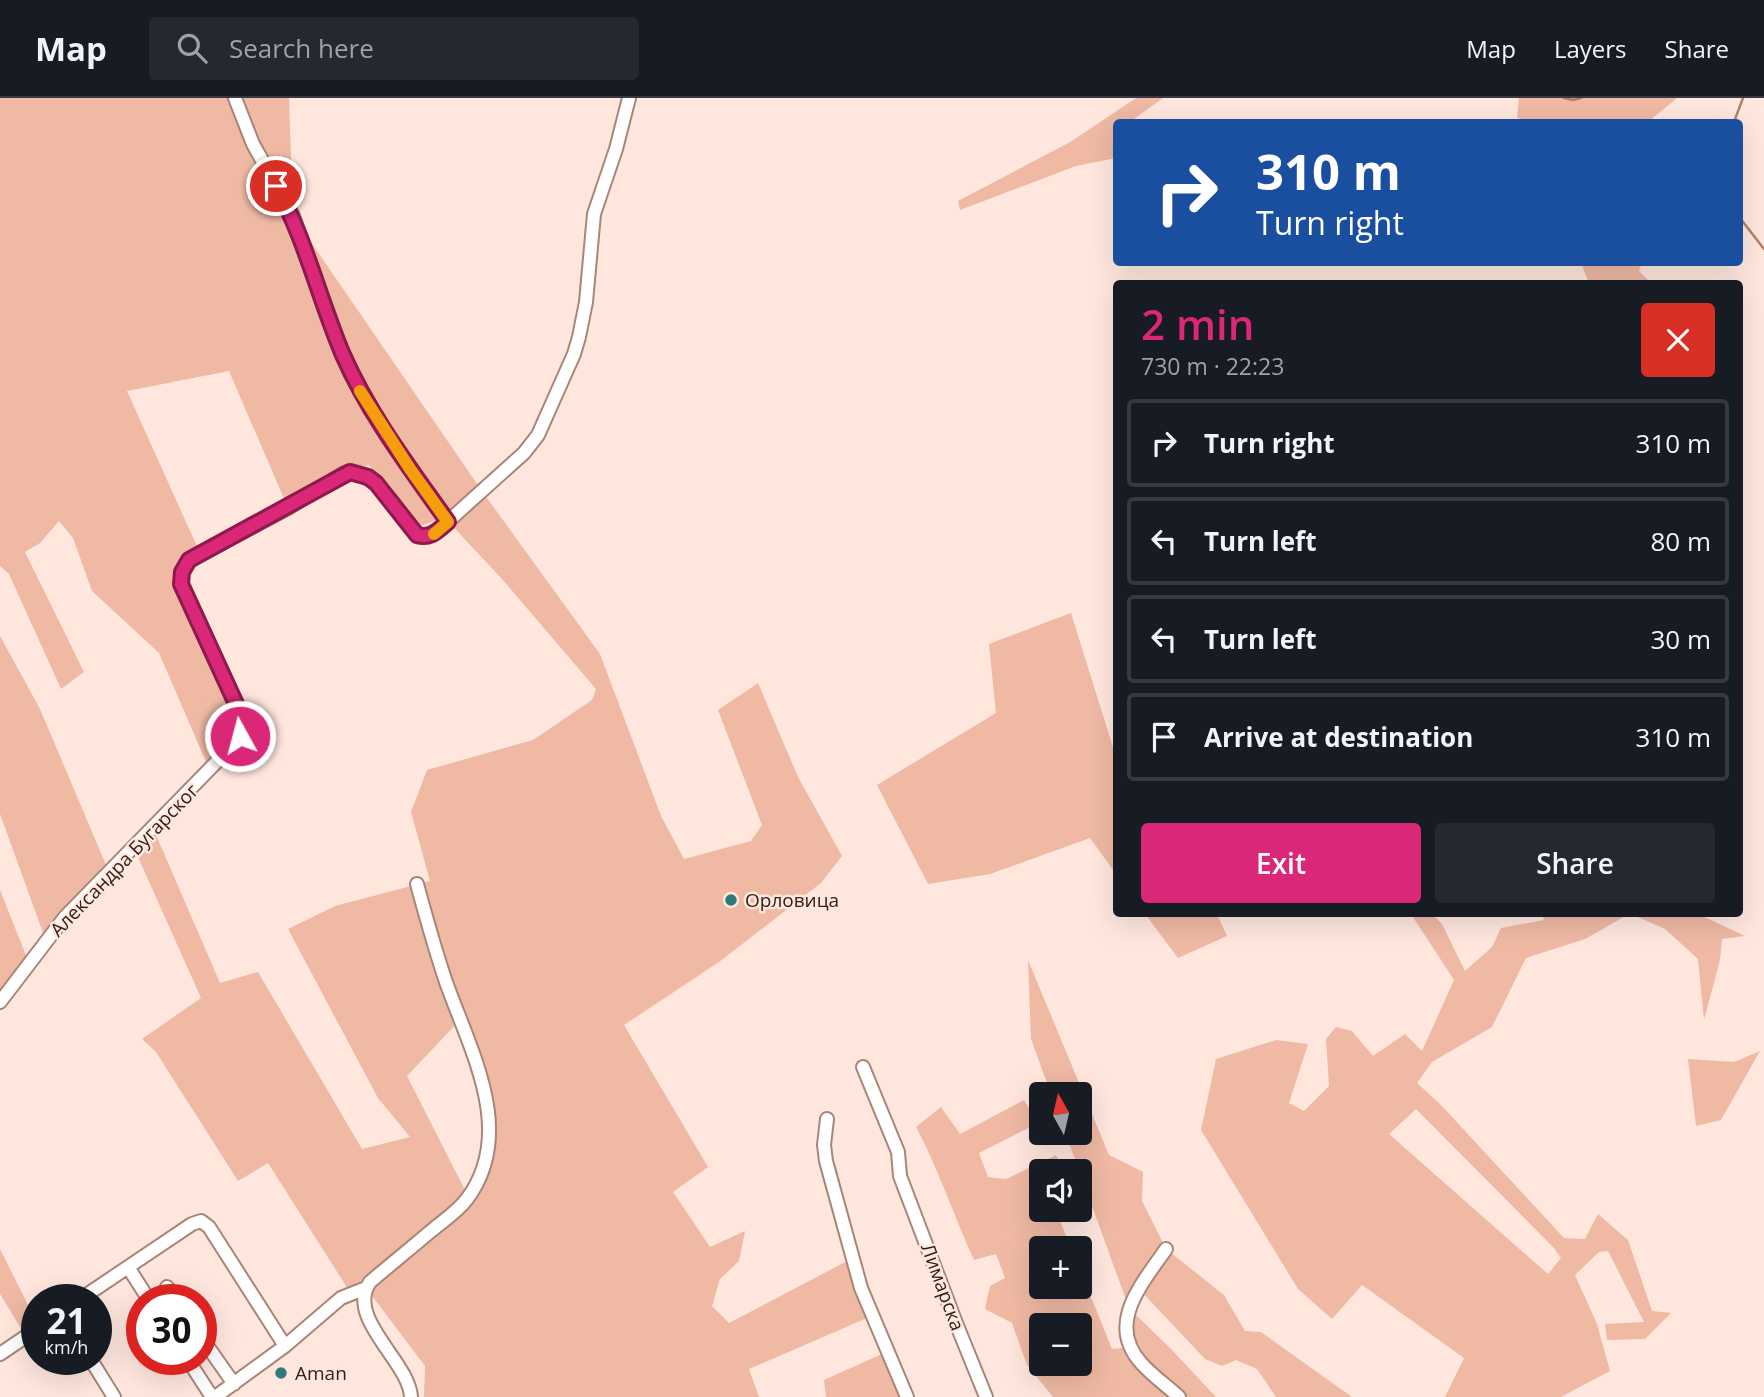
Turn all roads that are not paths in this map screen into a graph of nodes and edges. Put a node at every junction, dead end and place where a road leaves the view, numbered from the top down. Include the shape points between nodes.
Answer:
1 (235, 98) edge
2 (629, 98) edge
3 (448, 522) junction
4 (417, 884) dead end
5 (0, 1002) edge
6 (863, 1068) dead end
7 (827, 1119) dead end
8 (1166, 1250) dead end
9 (128, 1268) junction
10 (104, 1284) edge
11 (138, 1284) edge
12 (366, 1288) junction
13 (21, 1340) edge
14 (285, 1346) junction
15 (0, 1354) edge
16 (217, 1360) edge
17 (100, 1375) edge
18 (199, 1375) edge
19 (234, 1384) junction
20 (114, 1397) edge
21 (214, 1397) edge
22 (411, 1397) edge
23 (907, 1397) edge
24 (986, 1397) edge
25 (1179, 1397) edge

1 - 3 street via 293,216 361,393
2 - 3 street via 594,214 586,302 575,354 532,444
3 - 5 street, Александра Бугарског via 427,537 417,535 376,483 350,472 189,560 181,584 242,717 240,736 65,917
4 - 12 street via 483,1085 489,1149 479,1179 460,1208
6 - 24 street, Лимарска
7 - 23 street via 826,1161 861,1288
8 - 25 street via 1134,1296 1125,1326 1137,1357
9 - 10 street
9 - 11 street
9 - 14 street via 192,1224 206,1222
12 - 14 street via 341,1298
12 - 22 street via 369,1320 406,1378
13 - 15 street
14 - 19 street
16 - 19 street
17 - 20 street
18 - 21 street
19 - 21 street

